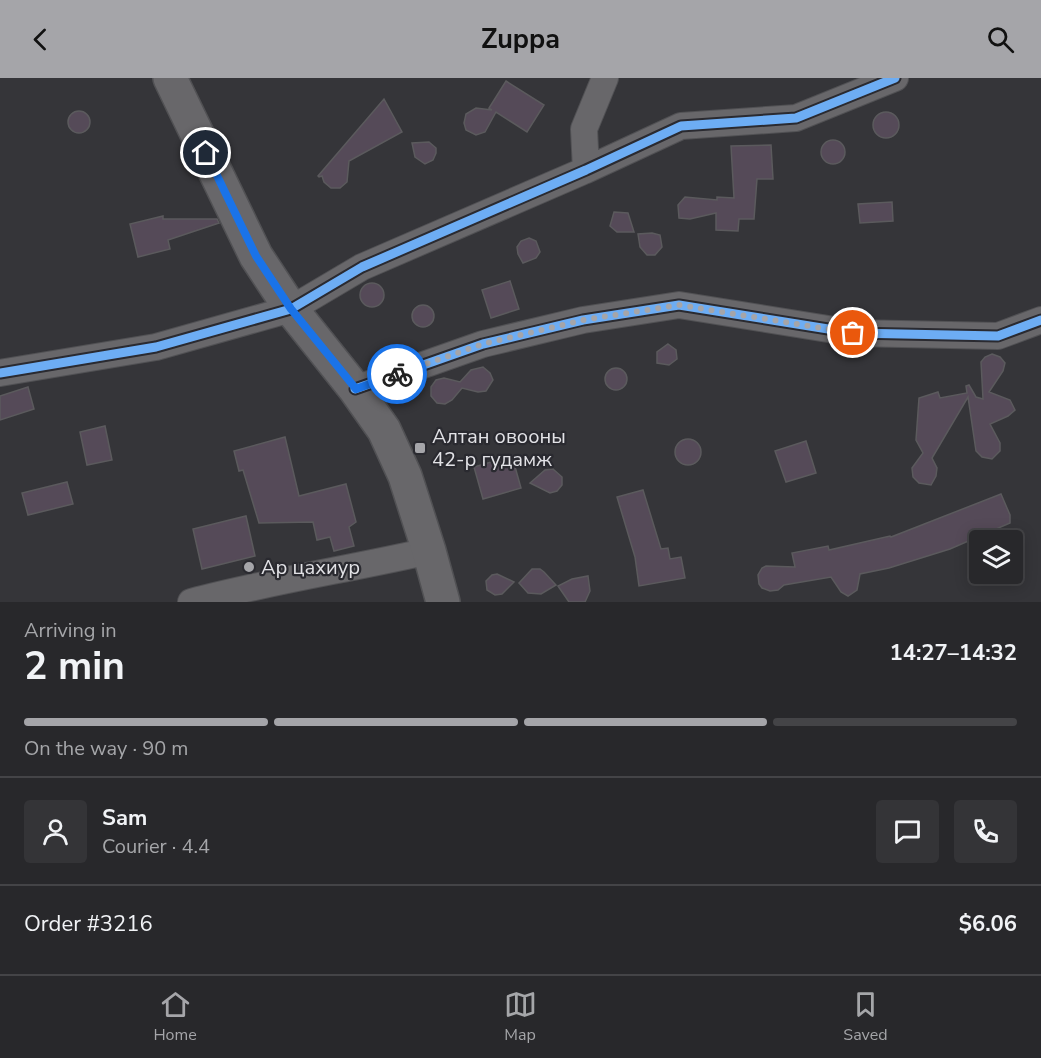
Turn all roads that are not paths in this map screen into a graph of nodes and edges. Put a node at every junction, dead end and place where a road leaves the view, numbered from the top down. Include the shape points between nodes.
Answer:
1 (170, 78) edge
2 (605, 78) edge
3 (895, 78) edge
4 (585, 170) junction
5 (291, 309) junction
6 (1041, 320) edge
7 (0, 373) edge
8 (356, 389) junction
9 (429, 551) junction
10 (191, 602) edge
11 (442, 602) edge

1 - 5 main road via 256,256
2 - 4 street via 584,129
3 - 4 street via 796,118 681,126
4 - 5 street via 362,267
5 - 7 street via 156,347
5 - 8 main road
6 - 8 street via 998,336 853,333 679,305 583,320 483,344
8 - 9 main road via 384,430 405,476
9 - 10 street
9 - 11 main road

